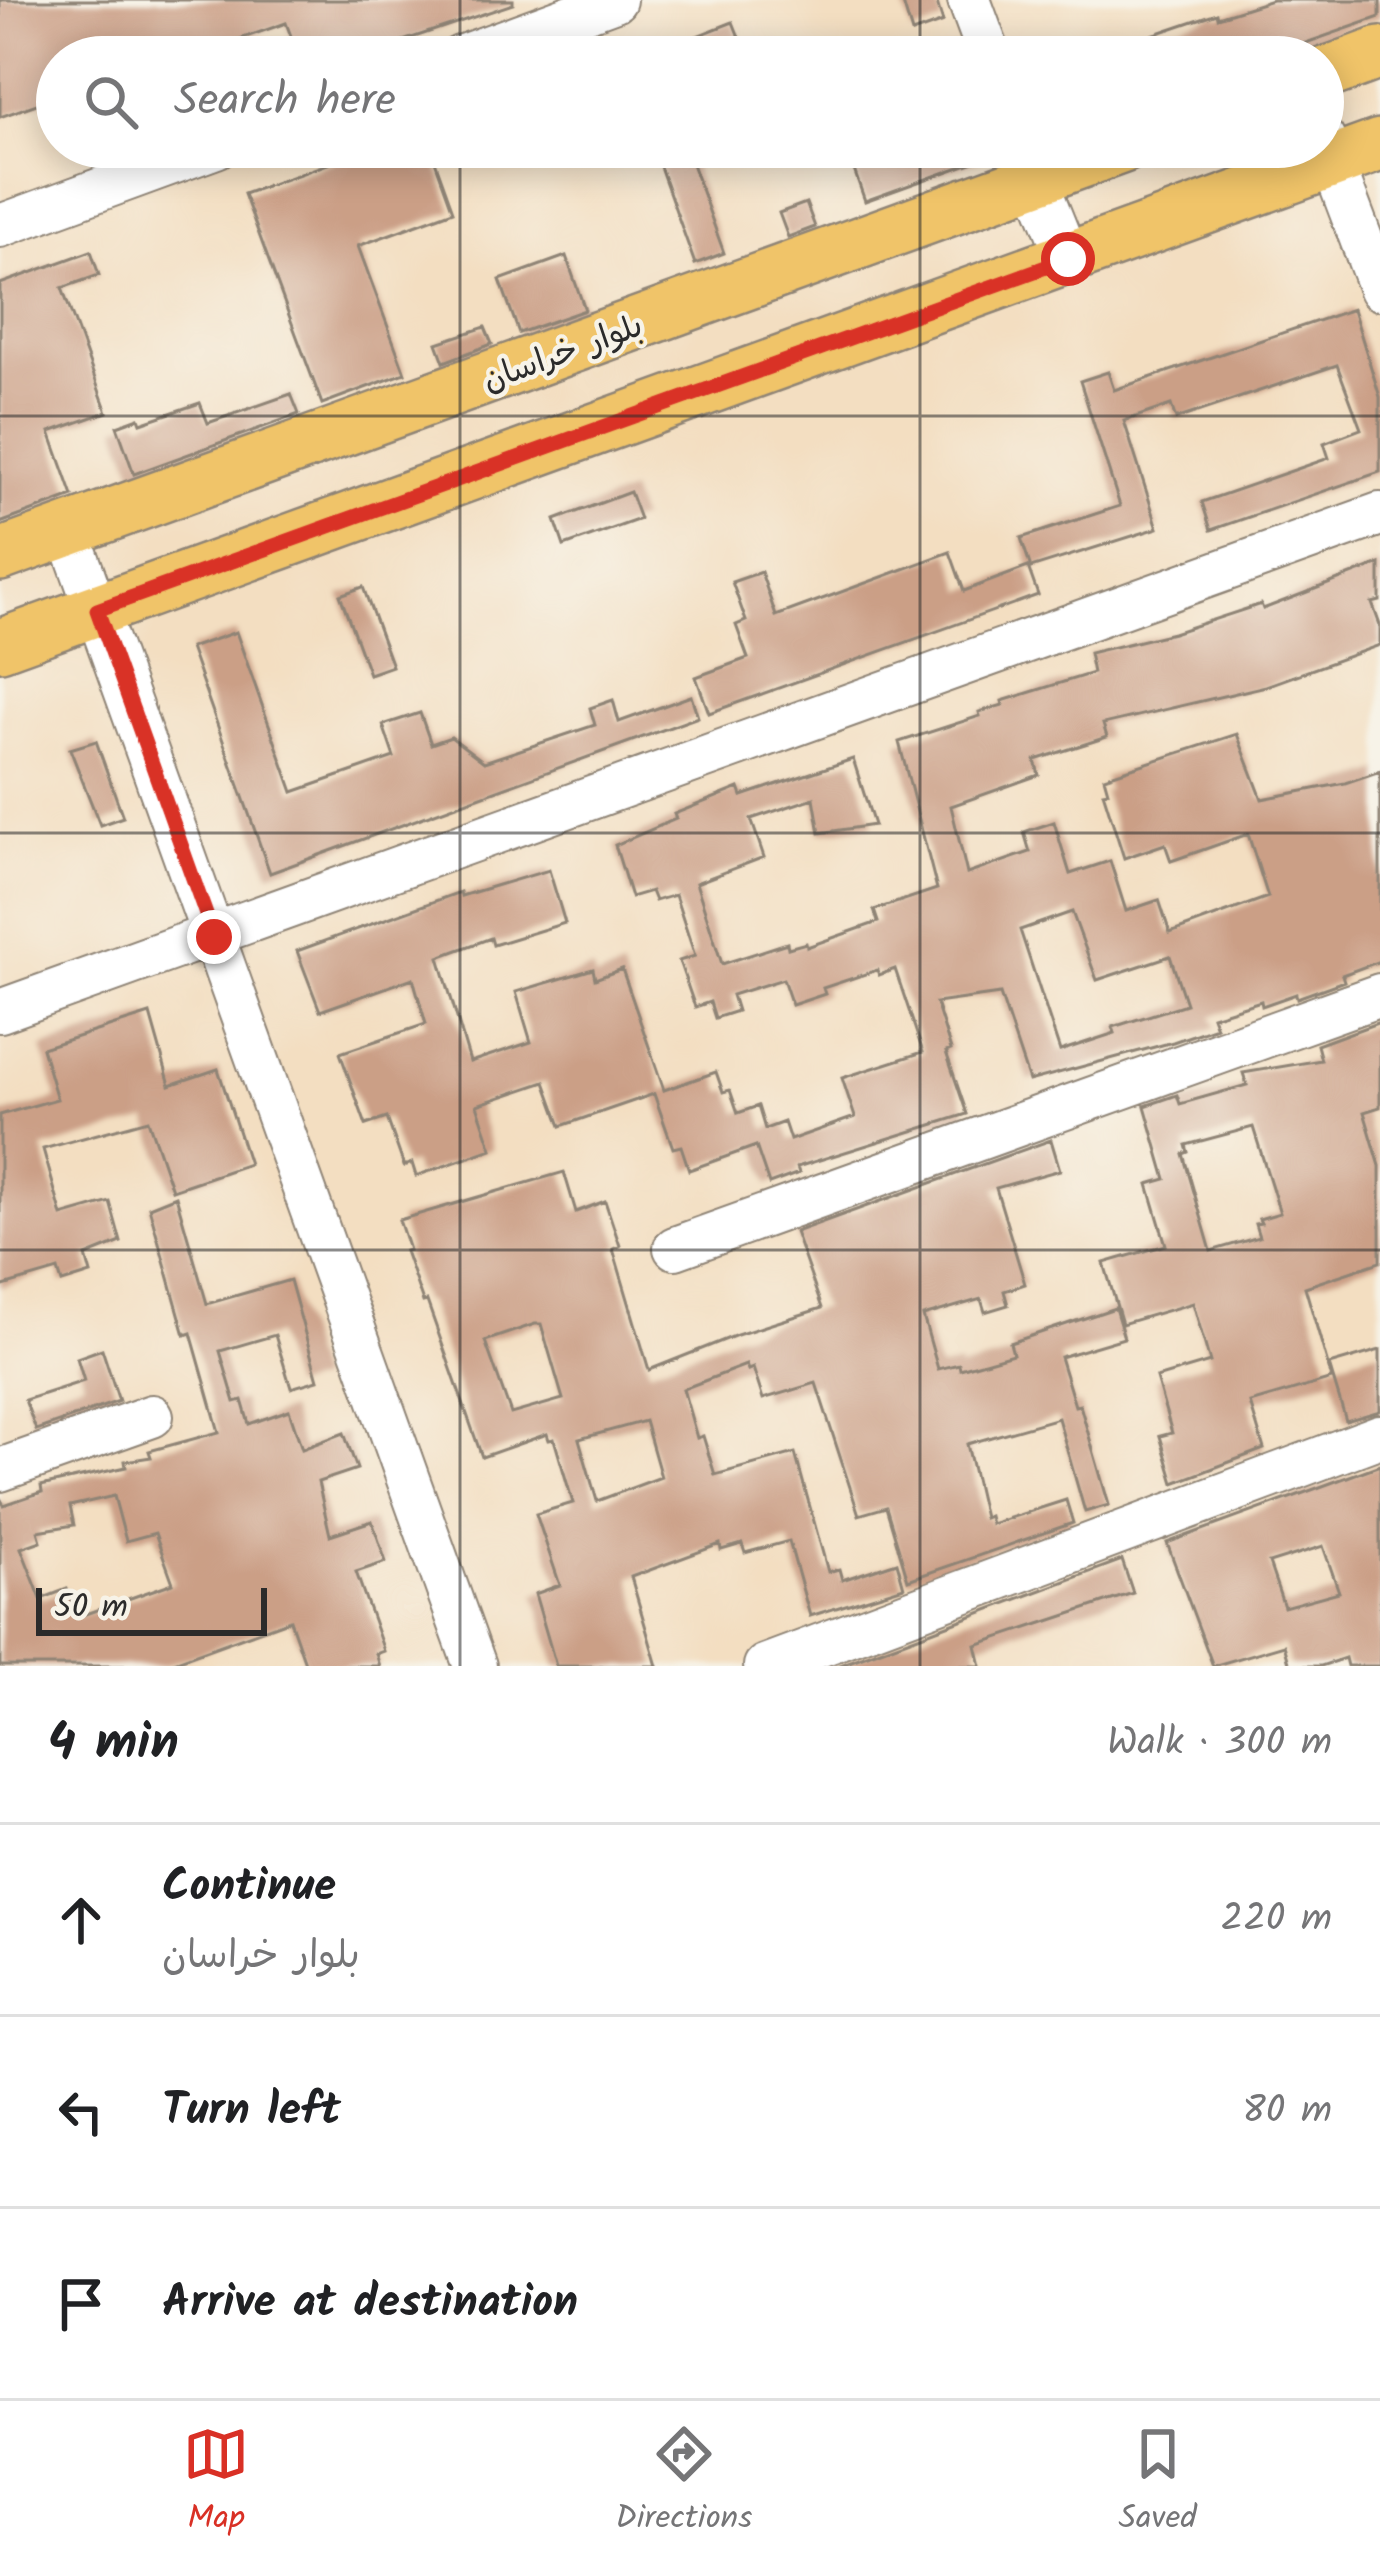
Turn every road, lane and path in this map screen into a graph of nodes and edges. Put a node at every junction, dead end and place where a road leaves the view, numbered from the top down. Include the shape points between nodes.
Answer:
1 (970, 0) edge
2 (604, 2) edge
3 (515, 36) edge
4 (983, 36) edge
5 (1380, 53) edge
6 (1344, 66) edge
7 (1380, 146) edge
8 (1344, 149) edge
9 (159, 168) edge
10 (1016, 168) edge
11 (1031, 168) edge
12 (1285, 168) edge
13 (1335, 168) edge
14 (0, 226) edge
15 (1068, 259) junction
16 (1380, 289) edge
17 (1380, 514) edge
18 (68, 531) junction
19 (0, 555) edge
20 (97, 610) junction
21 (0, 645) edge
22 (214, 937) junction
23 (1380, 995) edge
24 (0, 1011) edge
25 (675, 1248) dead end
26 (152, 1416) dead end
27 (1380, 1436) edge
28 (0, 1470) edge
29 (475, 1666) edge
30 (765, 1666) edge

1 - 4 street
2 - 3 street
5 - 6 main road
7 - 8 main road
9 - 14 street
10 - 18 main road, بلوار خراسان
11 - 15 street
12 - 15 main road
13 - 16 street
15 - 20 main road
17 - 22 street
18 - 19 main road, بلوار خراسان
18 - 20 street
20 - 21 main road
20 - 22 street
22 - 24 street
22 - 29 street
23 - 25 street
26 - 28 street
27 - 30 street

